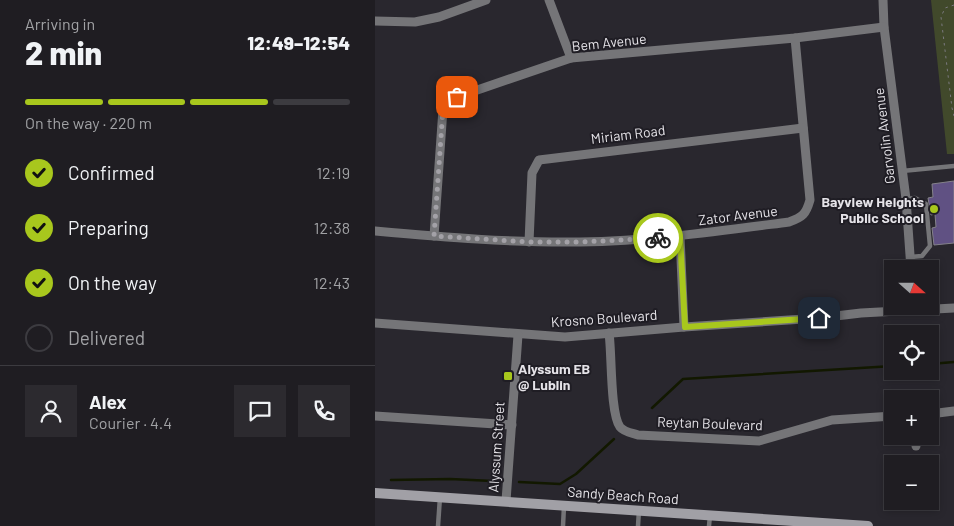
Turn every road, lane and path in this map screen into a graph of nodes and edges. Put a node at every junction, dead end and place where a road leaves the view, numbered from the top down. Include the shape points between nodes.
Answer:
1 (486, 0) edge
2 (549, 0) edge
3 (883, 0) edge
4 (954, 5) edge
5 (375, 21) edge
6 (885, 26) junction
7 (795, 38) junction
8 (571, 58) junction
9 (954, 116) edge
10 (803, 128) junction
11 (954, 166) edge
12 (902, 172) junction
13 (905, 199) junction
14 (375, 231) edge
15 (434, 236) junction
16 (680, 236) junction
17 (529, 242) junction
18 (910, 257) junction
19 (910, 260) edge
20 (939, 308) edge
21 (954, 308) edge
22 (884, 311) edge
23 (375, 324) edge
24 (685, 327) junction
25 (609, 333) junction
26 (518, 335) junction
27 (954, 412) edge
28 (939, 413) edge
29 (375, 416) edge
30 (884, 417) edge
31 (512, 425) junction
32 (375, 493) edge
33 (440, 497) junction
34 (506, 501) junction
35 (564, 505) junction
36 (639, 510) junction
37 (710, 515) junction
38 (780, 523) edge
39 (806, 524) edge
40 (438, 526) edge
41 (563, 526) edge
42 (638, 526) edge
43 (709, 526) edge
44 (868, 526) edge

1 - 5 street via 439,18 415,22
2 - 8 street
3 - 6 street, Garvolin Avenue
4 - 9 path via 945,8 941,17
6 - 7 street, Bem Avenue
6 - 12 street, Garvolin Avenue
7 - 8 street, Bem Avenue
7 - 10 street, Zator Avenue
8 - 15 street, Bem Avenue via 457,97 443,109
10 - 16 street, Zator Avenue via 810,200 806,212 789,222
10 - 17 street, Miriam Road via 539,160 533,173
11 - 12 lane
12 - 13 street, Garvolin Avenue
13 - 18 street, Garvolin Avenue
13 - 18 lane via 915,198 926,204 930,246 922,256
14 - 15 street, Zator Avenue
15 - 17 street, Zator Avenue
16 - 17 street, Zator Avenue
16 - 24 street
18 - 19 street, Garvolin Avenue
20 - 21 street, Krosno Boulevard
22 - 24 street, Krosno Boulevard
23 - 26 street, Krosno Boulevard
24 - 25 street, Krosno Boulevard
25 - 26 street, Krosno Boulevard via 565,337
25 - 30 street, Reytan Boulevard via 615,413 621,428 629,432 759,442 832,420
26 - 31 street, Alyssum Street
27 - 28 street
29 - 31 street
31 - 34 street, Alyssum Street
32 - 33 street, Sandy Beach Road
33 - 34 street, Sandy Beach Road
33 - 40 lane
34 - 35 street, Sandy Beach Road
35 - 36 street, Sandy Beach Road
35 - 41 lane
36 - 37 street, Sandy Beach Road
36 - 42 lane
37 - 38 street, Sandy Beach Road
37 - 43 lane
38 - 39 street, Sandy Beach Road
39 - 44 street, Sandy Beach Road

